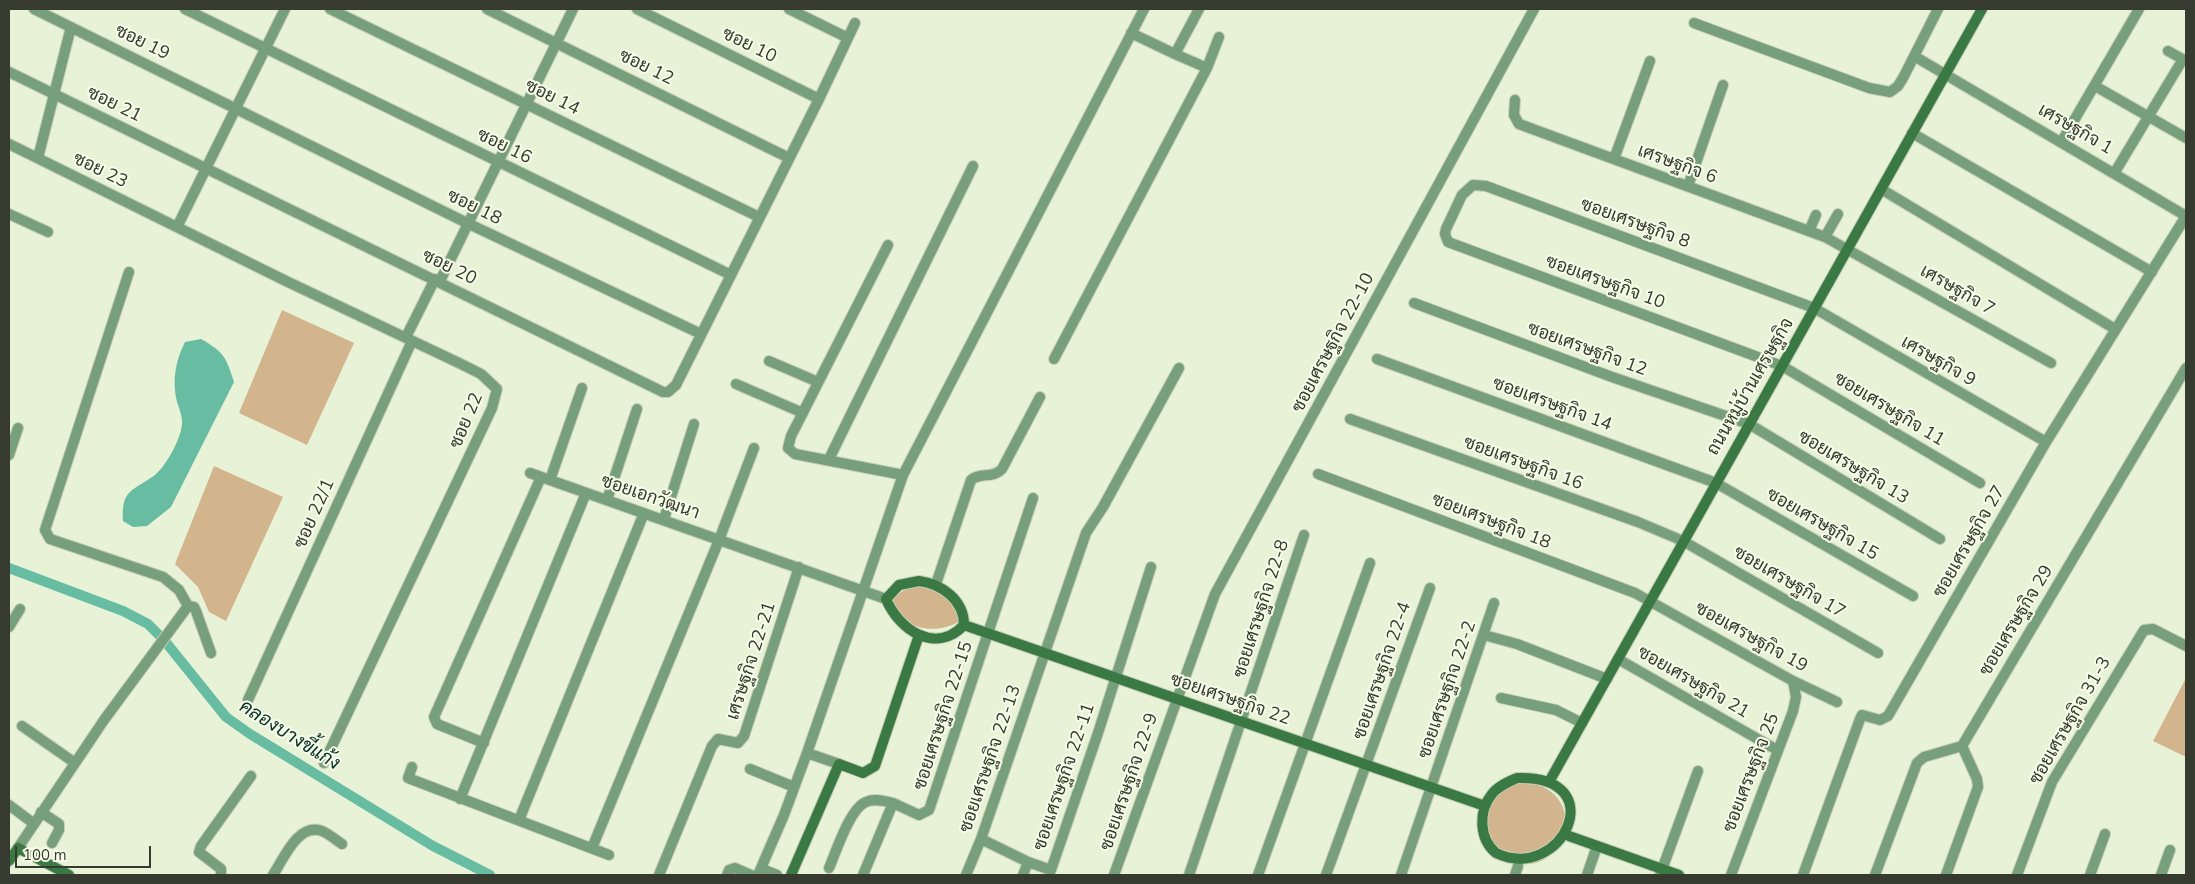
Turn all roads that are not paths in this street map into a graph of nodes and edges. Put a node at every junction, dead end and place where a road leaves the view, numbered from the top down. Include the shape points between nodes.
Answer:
1 (34, 9) edge
2 (185, 9) edge
3 (285, 9) edge
4 (330, 9) edge
5 (487, 9) edge
6 (573, 9) edge
7 (637, 9) edge
8 (789, 9) edge
9 (1144, 9) edge
10 (1199, 9) edge
11 (1534, 9) edge
12 (1938, 9) edge
13 (1982, 9) edge
14 (2139, 9) edge
15 (855, 23) dead end
16 (1694, 23) dead end
17 (71, 27) junction
18 (1131, 33) junction
19 (1219, 37) dead end
20 (848, 38) junction
21 (557, 42) junction
22 (264, 48) junction
23 (2168, 51) dead end
24 (1175, 54) junction
25 (1914, 56) junction
26 (2184, 60) edge
27 (1650, 61) dead end
28 (1207, 68) junction
29 (9, 72) edge
30 (1946, 75) junction
31 (1723, 84) dead end
32 (2095, 86) junction
33 (54, 94) junction
34 (819, 99) junction
35 (1515, 100) dead end
36 (526, 103) junction
37 (235, 107) junction
38 (2148, 116) junction
39 (1912, 133) junction
40 (2186, 138) edge
41 (2062, 141) junction
42 (9, 144) edge
43 (38, 158) junction
44 (789, 158) junction
45 (1614, 159) junction
46 (497, 162) junction
47 (973, 166) dead end
48 (205, 167) junction
49 (2115, 172) junction
50 (1688, 186) junction
51 (1881, 189) junction
52 (1455, 211) joint
53 (9, 214) edge
54 (1838, 214) dead end
55 (1816, 215) dead end
56 (2186, 216) edge
57 (759, 217) junction
58 (467, 223) junction
59 (177, 226) junction
60 (1810, 231) junction
61 (48, 232) dead end
62 (1825, 237) junction
63 (888, 245) dead end
64 (1848, 247) junction
65 (129, 272) dead end
66 (2152, 272) junction
67 (729, 274) junction
68 (437, 280) junction
69 (1414, 303) dead end
70 (1814, 308) junction
71 (2115, 329) junction
72 (701, 334) junction
73 (409, 339) junction
74 (1378, 358) dead end
75 (1054, 360) dead end
76 (770, 361) dead end
77 (2050, 363) dead end
78 (1782, 366) junction
79 (1179, 368) dead end
80 (2186, 368) edge
81 (818, 382) junction
82 (736, 384) dead end
83 (582, 388) dead end
84 (1040, 397) dead end
85 (637, 409) dead end
86 (803, 413) junction
87 (1350, 419) dead end
88 (694, 424) dead end
89 (1749, 424) junction
90 (18, 428) dead end
91 (2046, 442) junction
92 (754, 448) dead end
93 (9, 455) edge
94 (829, 459) junction
95 (530, 473) dead end
96 (903, 474) junction
97 (1318, 474) dead end
98 (545, 478) junction
99 (1716, 483) junction
100 (1980, 483) dead end
101 (586, 493) junction
102 (1033, 498) dead end
103 (607, 500) junction
104 (644, 512) junction
105 (664, 519) junction
106 (1304, 535) dead end
107 (1940, 539) dead end
108 (719, 540) junction
109 (1683, 541) junction
110 (1370, 563) dead end
111 (799, 567) junction
112 (1151, 567) dead end
113 (936, 584) junction
114 (1430, 588) dead end
115 (864, 590) junction
116 (1913, 596) dead end
117 (886, 599) junction
118 (1651, 600) junction
119 (1494, 603) dead end
120 (188, 606) junction
121 (20, 609) dead end
122 (964, 625) junction
123 (9, 627) edge
124 (988, 633) junction
125 (919, 635) junction
126 (1484, 635) junction
127 (2186, 646) edge
128 (211, 653) dead end
129 (1046, 653) junction
130 (1878, 653) dead end
131 (1618, 659) junction
132 (1115, 678) junction
133 (1607, 679) junction
134 (1793, 681) junction
135 (1501, 698) dead end
136 (1176, 699) junction
137 (248, 700) dead end
138 (1837, 702) dead end
139 (1242, 722) junction
140 (1582, 723) junction
141 (22, 726) dead end
142 (484, 743) junction
143 (1305, 743) junction
144 (1962, 746) junction
145 (1778, 750) junction
146 (807, 752) junction
147 (75, 762) junction
148 (324, 763) dead end
149 (839, 764) junction
150 (1368, 764) junction
151 (412, 767) dead end
152 (750, 769) dead end
153 (1698, 771) dead end
154 (250, 776) dead end
155 (1549, 782) junction
156 (794, 787) junction
157 (1432, 787) junction
158 (460, 799) junction
159 (893, 803) junction
160 (9, 805) edge
161 (1485, 806) junction
162 (41, 812) junction
163 (519, 820) junction
164 (33, 823) junction
165 (2105, 834) dead end
166 (1569, 836) junction
167 (981, 839) junction
168 (52, 843) dead end
169 (342, 844) dead end
170 (1597, 846) junction
171 (18, 848) junction
172 (592, 848) junction
173 (2170, 850) dead end
174 (609, 855) dead end
175 (9, 861) edge
176 (1028, 862) junction
177 (829, 868) dead end
178 (1517, 871) edge
179 (760, 872) edge
180 (1661, 872) edge
181 (69, 875) edge
182 (221, 875) edge
183 (273, 875) edge
184 (658, 875) edge
185 (727, 875) edge
186 (751, 875) edge
187 (777, 875) edge
188 (791, 875) edge
189 (863, 875) edge
190 (966, 875) edge
191 (1023, 875) edge
192 (1114, 875) edge
193 (1189, 875) edge
194 (1258, 875) edge
195 (1326, 875) edge
196 (1401, 875) edge
197 (1587, 875) edge
198 (1679, 875) edge
199 (1731, 875) edge
200 (1803, 875) edge
201 (1875, 875) edge
202 (1946, 875) edge
203 (2017, 875) edge
204 (2090, 875) edge
205 (2161, 875) edge

1 - 17 street, ซอย 19
2 - 22 street, ซอย 16
3 - 22 street
4 - 36 street, ซอย 14
5 - 21 street, ซอย 12
6 - 21 street, ซอย 22/1
7 - 34 street, ซอย 10
8 - 20 street
9 - 18 street
10 - 24 street
11 - 136 street, ซอยเศรษฐกิจ 22-10 via 1215,594
12 - 25 street
13 - 30 street, ถนนหมู่บ้านเศรษฐกิจ
14 - 32 street
15 - 20 street
16 - 25 street via 1869,88 1890,92 1898,86
17 - 33 street
17 - 37 street, ซอย 19
18 - 24 street
18 - 96 street
19 - 28 street
20 - 34 street
21 - 36 street, ซอย 22/1
21 - 44 street, ซอย 12
22 - 37 street
22 - 46 street, ซอย 16
23 - 26 street
24 - 28 street
25 - 30 street, เศรษฐกิจ 1
26 - 38 street
27 - 45 street
28 - 75 street
29 - 33 street, ซอย 21
30 - 39 street, ถนนหมู่บ้านเศรษฐกิจ
30 - 41 street, เศรษฐกิจ 1
31 - 50 street
32 - 38 street
32 - 41 street
33 - 43 street
33 - 48 street, ซอย 21
34 - 44 street
35 - 45 street, เศรษฐกิจ 6 via 1514,115 1519,124
36 - 46 street, ซอย 22/1
36 - 57 street, ซอย 14
37 - 48 street
37 - 58 street, ซอย 18
38 - 40 street
38 - 49 street
39 - 51 street, ถนนหมู่บ้านเศรษฐกิจ
39 - 66 street
41 - 49 street, เศรษฐกิจ 1
42 - 43 street, ซอย 23
43 - 59 street, ซอย 23
44 - 57 street
45 - 50 street, เศรษฐกิจ 6
46 - 58 street, ซอย 22/1
46 - 67 street, ซอย 16
47 - 94 street
48 - 59 street
48 - 68 street, ซอย 20
49 - 56 street, เศรษฐกิจ 1
50 - 60 street, เศรษฐกิจ 6
51 - 64 street, ถนนหมู่บ้านเศรษฐกิจ
51 - 71 street
52 - 70 street, ซอยเศรษฐกิจ 8 via 1468,189 1473,185 1486,186
52 - 78 street, ซอยเศรษฐกิจ 10 via 1445,234 1448,242
53 - 61 street
54 - 62 street
55 - 60 street
56 - 66 street, ซอยเศรษฐกิจ 27
57 - 67 street
58 - 68 street, ซอย 22/1
58 - 72 street, ซอย 18
59 - 73 street, ซอย 22
60 - 62 street, เศรษฐกิจ 6
62 - 64 street, เศรษฐกิจ 6
63 - 81 street
64 - 70 street, ถนนหมู่บ้านเศรษฐกิจ
64 - 77 street, เศรษฐกิจ 7
65 - 120 street via 45,530 50,539 163,577 179,590
66 - 71 street, ซอยเศรษฐกิจ 27
67 - 72 street
68 - 72 street, ซอย 20 via 655,389 668,392 676,385
68 - 73 street, ซอย 22/1
69 - 89 street, ซอยเศรษฐกิจ 12
70 - 78 street, ถนนหมู่บ้านเศรษฐกิจ
70 - 91 street, เศรษฐกิจ 9
71 - 91 street, ซอยเศรษฐกิจ 27
73 - 137 street, ซอย 22/1
73 - 148 street, ซอย 22 via 481,374 497,389 496,397
74 - 99 street, ซอยเศรษฐกิจ 14
76 - 81 street
78 - 89 street, ถนนหมู่บ้านเศรษฐกิจ
78 - 100 street, ซอยเศรษฐกิจ 11
79 - 129 street, ซอยเศรษฐกิจ 22-13 via 1086,533
80 - 144 street, ซอยเศรษฐกิจ 29
81 - 86 street
82 - 86 street
83 - 98 street
84 - 113 street via 999,473 971,480
85 - 103 street
86 - 94 street via 788,443 789,452
87 - 109 street, ซอยเศรษฐกิจ 16
88 - 105 street
89 - 99 street, ถนนหมู่บ้านเศรษฐกิจ
89 - 107 street, ซอยเศรษฐกิจ 13
90 - 93 street
91 - 200 street, ซอยเศรษฐกิจ 27 via 1888,716 1880,720 1862,715
92 - 108 street
94 - 96 street
95 - 98 street, ซอยเอกวัฒนา
96 - 115 street
97 - 118 street, ซอยเศรษฐกิจ 18
98 - 101 street, ซอยเอกวัฒนา
98 - 142 street via 434,717 437,724
99 - 109 street, ถนนหมู่บ้านเศรษฐกิจ
99 - 116 street, ซอยเศรษฐกิจ 15
101 - 103 street, ซอยเอกวัฒนา
101 - 142 street
102 - 124 street
103 - 104 street, ซอยเอกวัฒนา
104 - 105 street, ซอยเอกวัฒนา
104 - 163 street
105 - 108 street, ซอยเอกวัฒนา
106 - 139 street, ซอยเศรษฐกิจ 22-8
108 - 111 street, ซอยเอกวัฒนา
108 - 172 street
109 - 118 street, ถนนหมู่บ้านเศรษฐกิจ
109 - 130 street, ซอยเศรษฐกิจ 17
110 - 143 street
111 - 115 street
111 - 184 street, เศรษฐกิจ 22-21 via 744,736 738,743 718,739 712,746
112 - 132 street
113 - 117 street via 908,582 899,585
113 - 122 street via 958,604 964,615
114 - 150 street, ซอยเศรษฐกิจ 22-4
115 - 117 street
115 - 146 street
117 - 125 street via 902,624
118 - 131 street, ถนนหมู่บ้านเศรษฐกิจ
118 - 134 street, ซอยเศรษฐกิจ 19
119 - 126 street, ซอยเศรษฐกิจ 22-2
120 - 128 street via 196,611
120 - 147 street
121 - 123 street
122 - 124 street, ซอยเศรษฐกิจ 22
122 - 125 street via 957,633 948,636 932,638
124 - 129 street, ซอยเศรษฐกิจ 22
124 - 159 street, ซอยเศรษฐกิจ 22-15 via 929,810 919,815
125 - 149 street via 875,766 863,773
126 - 133 street via 1517,644
126 - 157 street, ซอยเศรษฐกิจ 22-2
127 - 203 street, ซอยเศรษฐกิจ 31-3 via 2153,629 2144,630 2052,782
129 - 132 street, ซอยเศรษฐกิจ 22
129 - 167 street, ซอยเศรษฐกิจ 22-13
131 - 133 street, ถนนหมู่บ้านเศรษฐกิจ
131 - 145 street, ซอยเศรษฐกิจ 21
132 - 136 street, ซอยเศรษฐกิจ 22
132 - 176 street, ซอยเศรษฐกิจ 22-11 via 1051,870
133 - 140 street, ถนนหมู่บ้านเศรษฐกิจ
134 - 138 street, ซอยเศรษฐกิจ 19
134 - 145 street, ซอยเศรษฐกิจ 25 via 1795,705
135 - 140 street via 1556,710
136 - 139 street, ซอยเศรษฐกิจ 22
136 - 192 street, ซอยเศรษฐกิจ 22-9
139 - 143 street, ซอยเศรษฐกิจ 22
139 - 193 street, ซอยเศรษฐกิจ 22-8
140 - 155 street, ถนนหมู่บ้านเศรษฐกิจ
141 - 147 street
142 - 158 street
143 - 150 street, ซอยเศรษฐกิจ 22
143 - 194 street
144 - 201 street via 1924,757 1917,763
144 - 202 street via 1978,787
145 - 199 street, ซอยเศรษฐกิจ 25
146 - 149 street
146 - 156 street
147 - 162 street
149 - 188 street
150 - 157 street, ซอยเศรษฐกิจ 22
150 - 195 street, ซอยเศรษฐกิจ 22-4
151 - 158 street via 408,778
152 - 156 street
153 - 180 street
154 - 182 street via 199,852 221,869
155 - 161 street via 1517,778 1503,784
155 - 166 street via 1563,796 1571,816
156 - 179 street
157 - 161 street, ซอยเศรษฐกิจ 22
157 - 196 street, ซอยเศรษฐกิจ 22-2
158 - 163 street
159 - 177 street via 874,800 860,806 853,814
159 - 189 street, ซอยเศรษฐกิจ 22-15
160 - 164 street
161 - 178 street via 1482,822 1488,846
162 - 164 street
162 - 168 street via 59,824
163 - 172 street
164 - 171 street
165 - 204 street
166 - 170 street
166 - 178 street via 1561,851 1549,861
167 - 176 street, ซอยเศรษฐกิจ 22-11
167 - 190 street, ซอยเศรษฐกิจ 22-13
169 - 183 street via 322,831 307,831 292,844
170 - 180 street
170 - 197 street
171 - 175 street
171 - 181 street
172 - 174 street
173 - 205 street
176 - 191 street
179 - 187 street
180 - 198 street
185 - 186 street via 735,868

